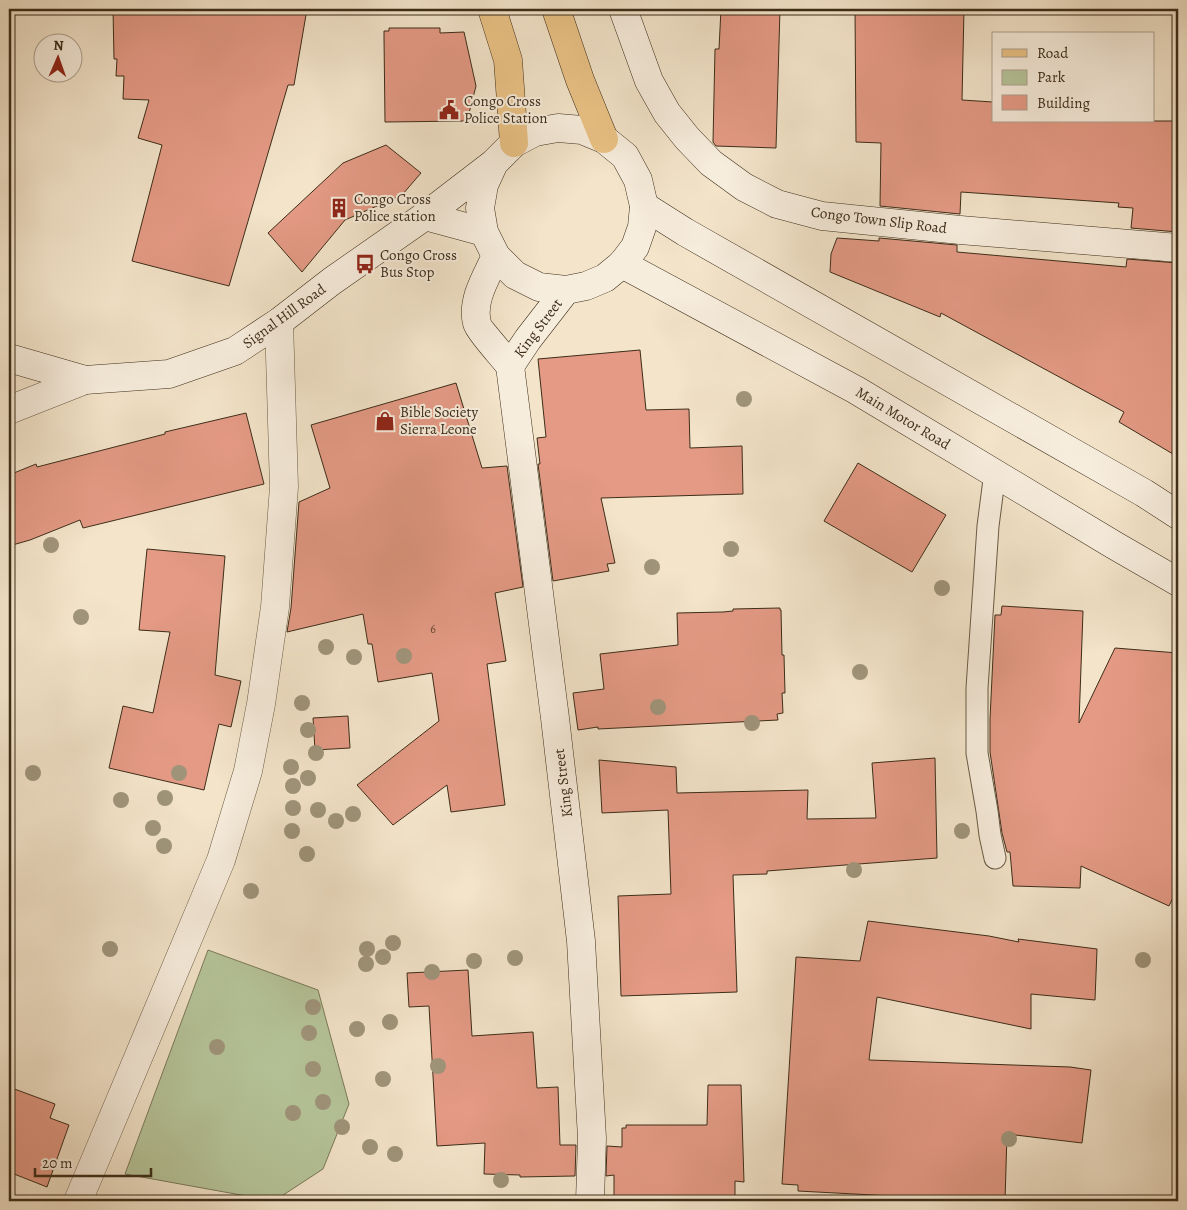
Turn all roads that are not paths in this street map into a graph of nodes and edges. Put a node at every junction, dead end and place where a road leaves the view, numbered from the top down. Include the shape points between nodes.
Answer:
1 (492, 9) edge
2 (556, 9) edge
3 (623, 9) edge
4 (604, 139) junction
5 (514, 143) junction
6 (494, 163) junction
7 (644, 206) junction
8 (426, 216) junction
9 (490, 244) junction
10 (1178, 248) edge
11 (622, 264) junction
12 (566, 290) junction
13 (280, 322) junction
14 (9, 358) edge
15 (510, 366) junction
16 (85, 380) junction
17 (9, 410) edge
18 (994, 472) junction
19 (1178, 515) edge
20 (1178, 582) edge
21 (994, 858) dead end
22 (78, 1201) edge
23 (590, 1201) edge

1 - 5 main road via 508,60
2 - 4 main road
3 - 10 main road, Congo Town Slip Road via 649,81 667,113 710,163 744,187 777,204 822,216
4 - 5 main road via 582,130 558,128 535,132
4 - 7 main road via 625,156 638,180
5 - 6 main road
6 - 8 main road, Signal Hill Road
6 - 9 main road via 484,185 480,208
7 - 11 main road via 642,227
7 - 19 main road
8 - 9 main road
8 - 13 main road, Signal Hill Road via 332,280
9 - 12 main road via 515,275 539,287
9 - 15 main road, King Street via 478,296 477,324
11 - 12 main road via 605,278
11 - 18 main road, Main Motor Road via 856,390
12 - 15 main road, King Street
13 - 16 main road, Signal Hill Road via 235,350 169,374
13 - 22 main road via 284,487 275,608 248,771 221,860
14 - 16 main road, Signal Hill Road
15 - 23 main road, King Street via 582,941 592,1138
16 - 17 main road
18 - 20 main road, Main Motor Road
18 - 21 lane via 977,688 977,753

